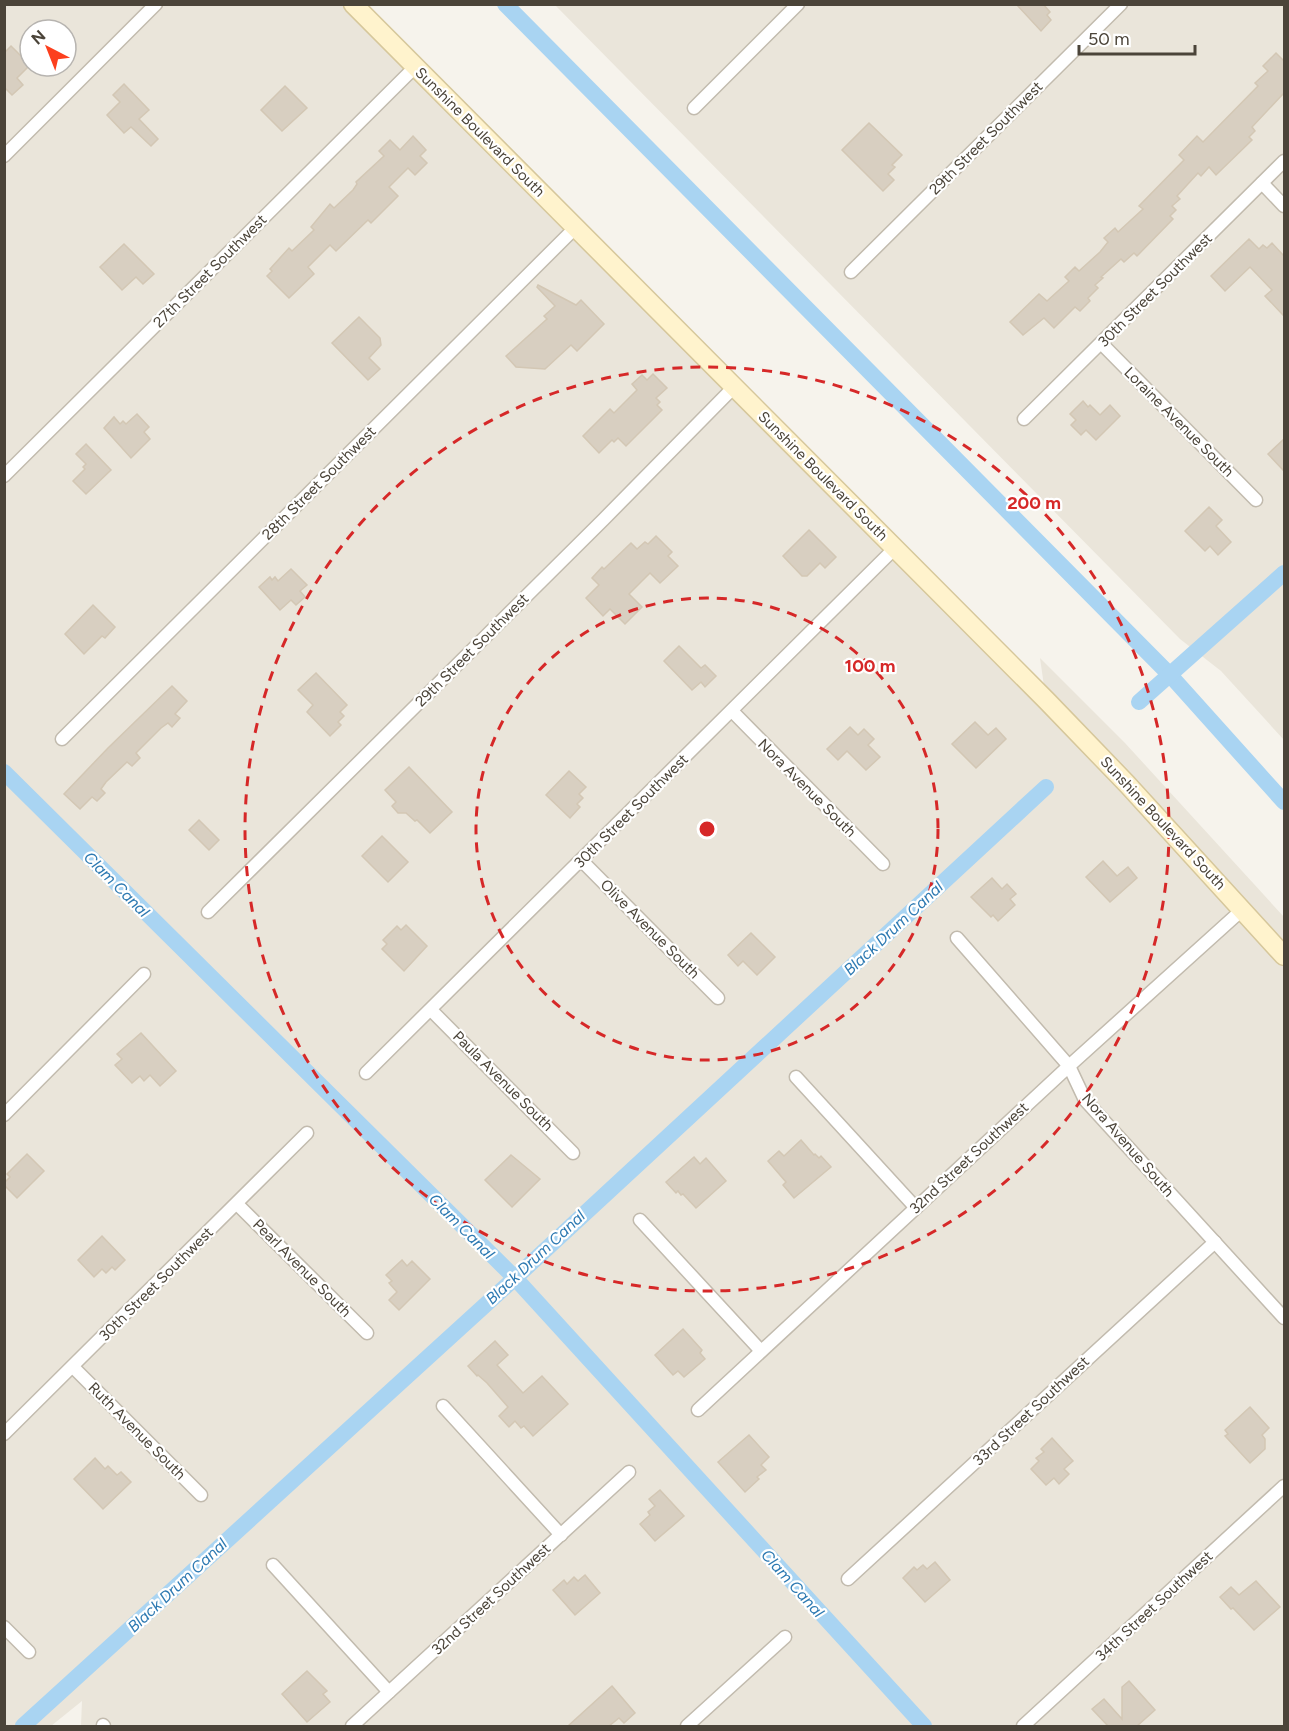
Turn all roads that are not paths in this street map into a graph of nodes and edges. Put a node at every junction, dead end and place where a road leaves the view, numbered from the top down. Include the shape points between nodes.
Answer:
1 (156, 4) edge
2 (353, 4) edge
3 (798, 4) edge
4 (1120, 4) edge
5 (415, 67) junction
6 (694, 108) dead end
7 (4, 156) edge
8 (1284, 161) edge
9 (1262, 183) junction
10 (1284, 206) edge
11 (576, 227) junction
12 (851, 272) dead end
13 (1101, 344) junction
14 (734, 387) junction
15 (1024, 419) dead end
16 (4, 476) edge
17 (1256, 500) dead end
18 (896, 548) junction
19 (732, 711) junction
20 (62, 739) dead end
21 (582, 861) junction
22 (883, 864) dead end
23 (1243, 909) junction
24 (208, 912) dead end
25 (957, 938) dead end
26 (1284, 956) edge
27 (144, 974) dead end
28 (718, 998) dead end
29 (431, 1010) junction
30 (1069, 1066) junction
31 (366, 1073) dead end
32 (796, 1077) dead end
33 (4, 1115) edge
34 (307, 1133) dead end
35 (573, 1154) dead end
36 (237, 1204) junction
37 (916, 1208) junction
38 (640, 1220) dead end
39 (1215, 1242) junction
40 (1284, 1318) edge
41 (367, 1333) dead end
42 (761, 1351) junction
43 (73, 1367) junction
44 (443, 1406) dead end
45 (698, 1410) dead end
46 (4, 1434) edge
47 (629, 1472) dead end
48 (1284, 1486) edge
49 (201, 1495) dead end
50 (561, 1535) junction
51 (273, 1565) dead end
52 (848, 1579) dead end
53 (4, 1628) edge
54 (785, 1637) dead end
55 (29, 1652) dead end
56 (389, 1692) junction
57 (352, 1726) edge
58 (687, 1726) edge
59 (1023, 1726) edge

1 - 7 street
2 - 5 street, Sunshine Boulevard South
3 - 6 street
4 - 12 street, 29th Street Southwest
5 - 11 street, Sunshine Boulevard South
5 - 16 street, 27th Street Southwest
8 - 9 street, 30th Street Southwest
9 - 10 street
9 - 13 street, 30th Street Southwest
11 - 14 street, Sunshine Boulevard South
11 - 20 street, 28th Street Southwest
13 - 15 street, 30th Street Southwest
13 - 17 street, Loraine Avenue South
14 - 18 street, Sunshine Boulevard South
14 - 24 street, 29th Street Southwest
18 - 19 street, 30th Street Southwest
18 - 23 street, Sunshine Boulevard South
19 - 21 street, 30th Street Southwest
19 - 22 street, Nora Avenue South
21 - 28 street, Olive Avenue South
21 - 29 street, 30th Street Southwest
23 - 26 street, Sunshine Boulevard South
23 - 30 street, 32nd Street Southwest
25 - 30 street, Nora Avenue South
27 - 33 street
29 - 31 street, 30th Street Southwest
29 - 35 street, Paula Avenue South
30 - 37 street, 32nd Street Southwest
30 - 39 street, Nora Avenue South via 1085,1100
32 - 37 street
34 - 36 street, 30th Street Southwest
36 - 41 street, Pearl Avenue South
36 - 43 street, 30th Street Southwest
37 - 42 street, 32nd Street Southwest
38 - 42 street
39 - 40 street, Nora Avenue South
39 - 52 street, 33rd Street Southwest
42 - 45 street, 32nd Street Southwest
43 - 46 street, 30th Street Southwest
43 - 49 street, Ruth Avenue South
44 - 50 street
47 - 50 street, 32nd Street Southwest
48 - 59 street, 34th Street Southwest
50 - 56 street, 32nd Street Southwest
51 - 56 street
53 - 55 street
54 - 58 street
56 - 57 street, 32nd Street Southwest

